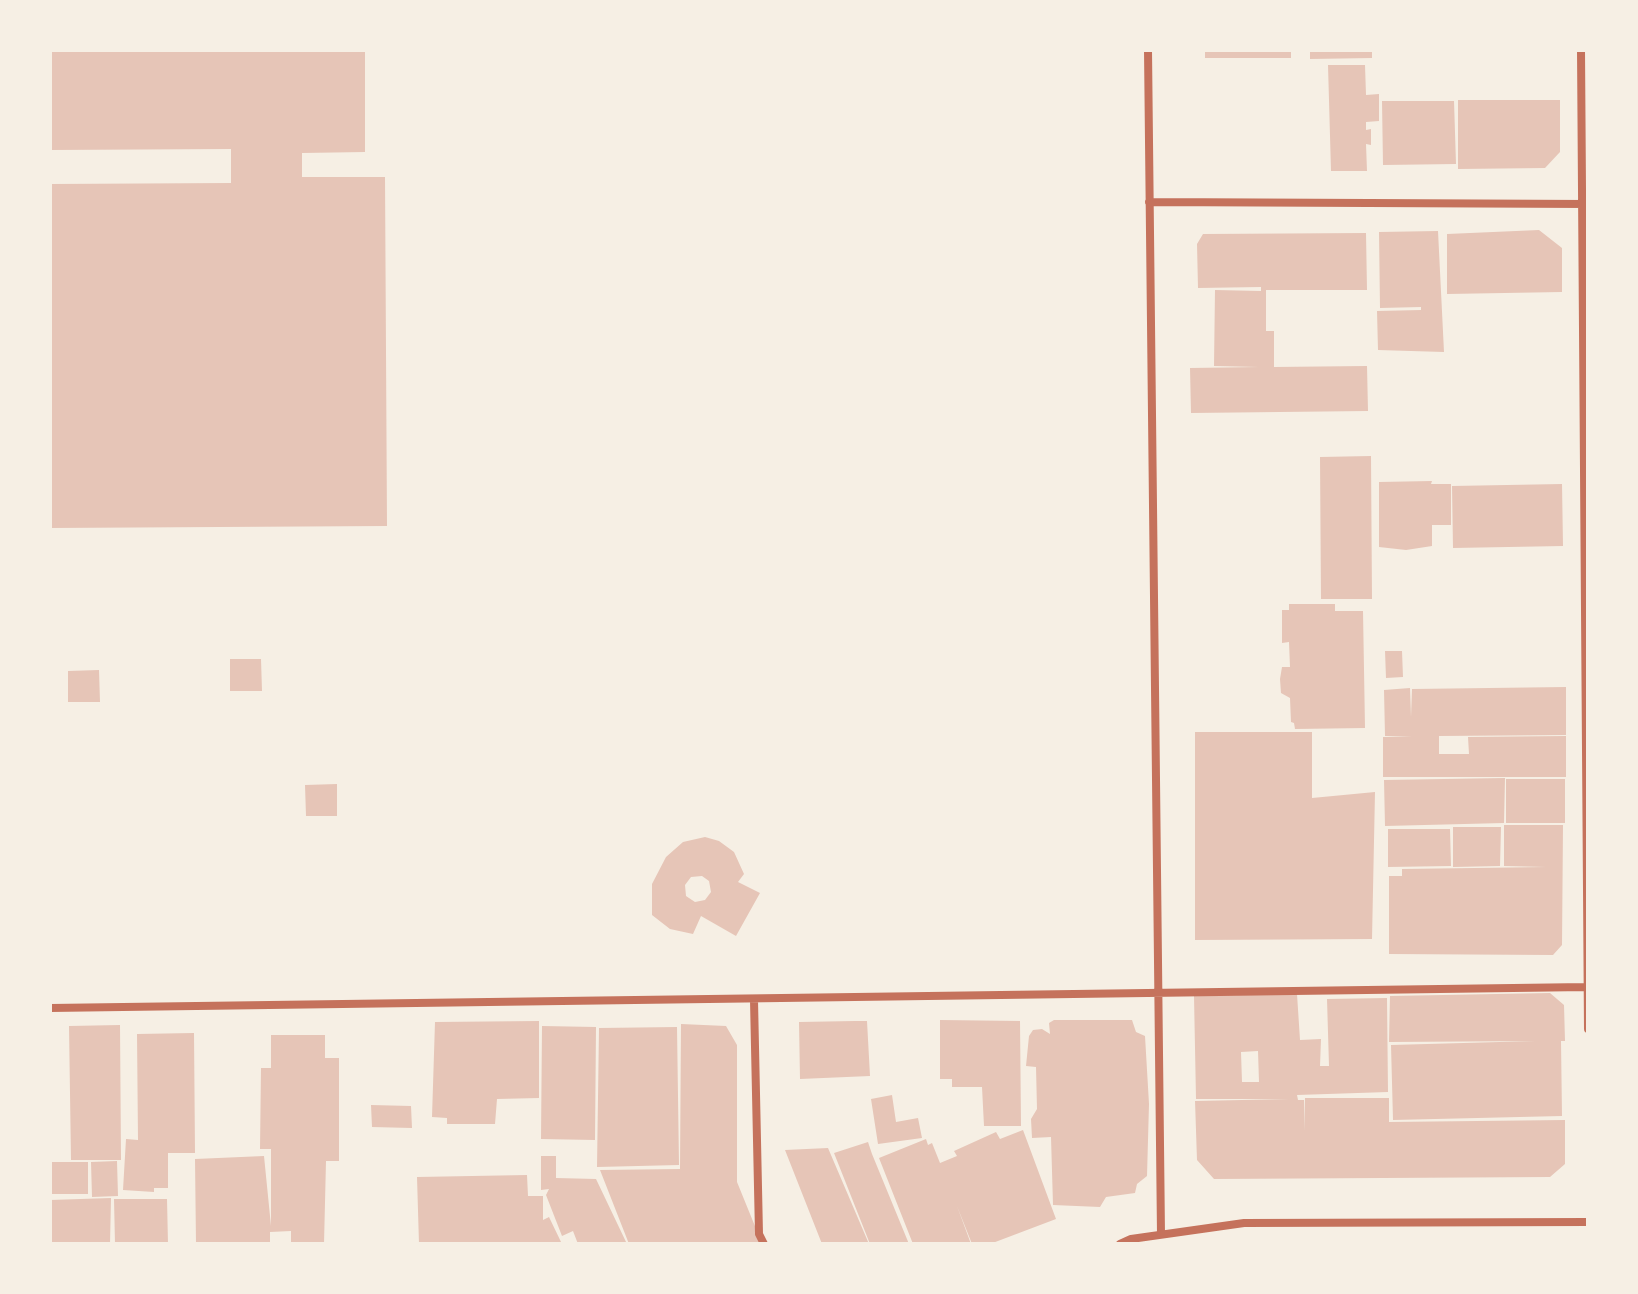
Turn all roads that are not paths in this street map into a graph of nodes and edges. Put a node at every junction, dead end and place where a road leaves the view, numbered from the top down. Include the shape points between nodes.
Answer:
1 (1148, 50) edge
2 (1581, 50) edge
3 (1149, 202) junction
4 (1585, 204) edge
5 (1586, 987) edge
6 (1158, 992) junction
7 (754, 1000) junction
8 (50, 1008) edge
9 (1588, 1029) edge
10 (1588, 1222) edge
11 (1161, 1234) junction
12 (1131, 1242) edge
13 (764, 1244) edge
14 (1120, 1244) edge

1 - 3 street
2 - 4 street
3 - 4 street
3 - 6 street
4 - 5 street
5 - 6 street
5 - 9 street
6 - 7 street
6 - 11 street
7 - 8 street
7 - 13 street via 759,1234
10 - 11 street via 1244,1223
11 - 12 street
12 - 14 street

